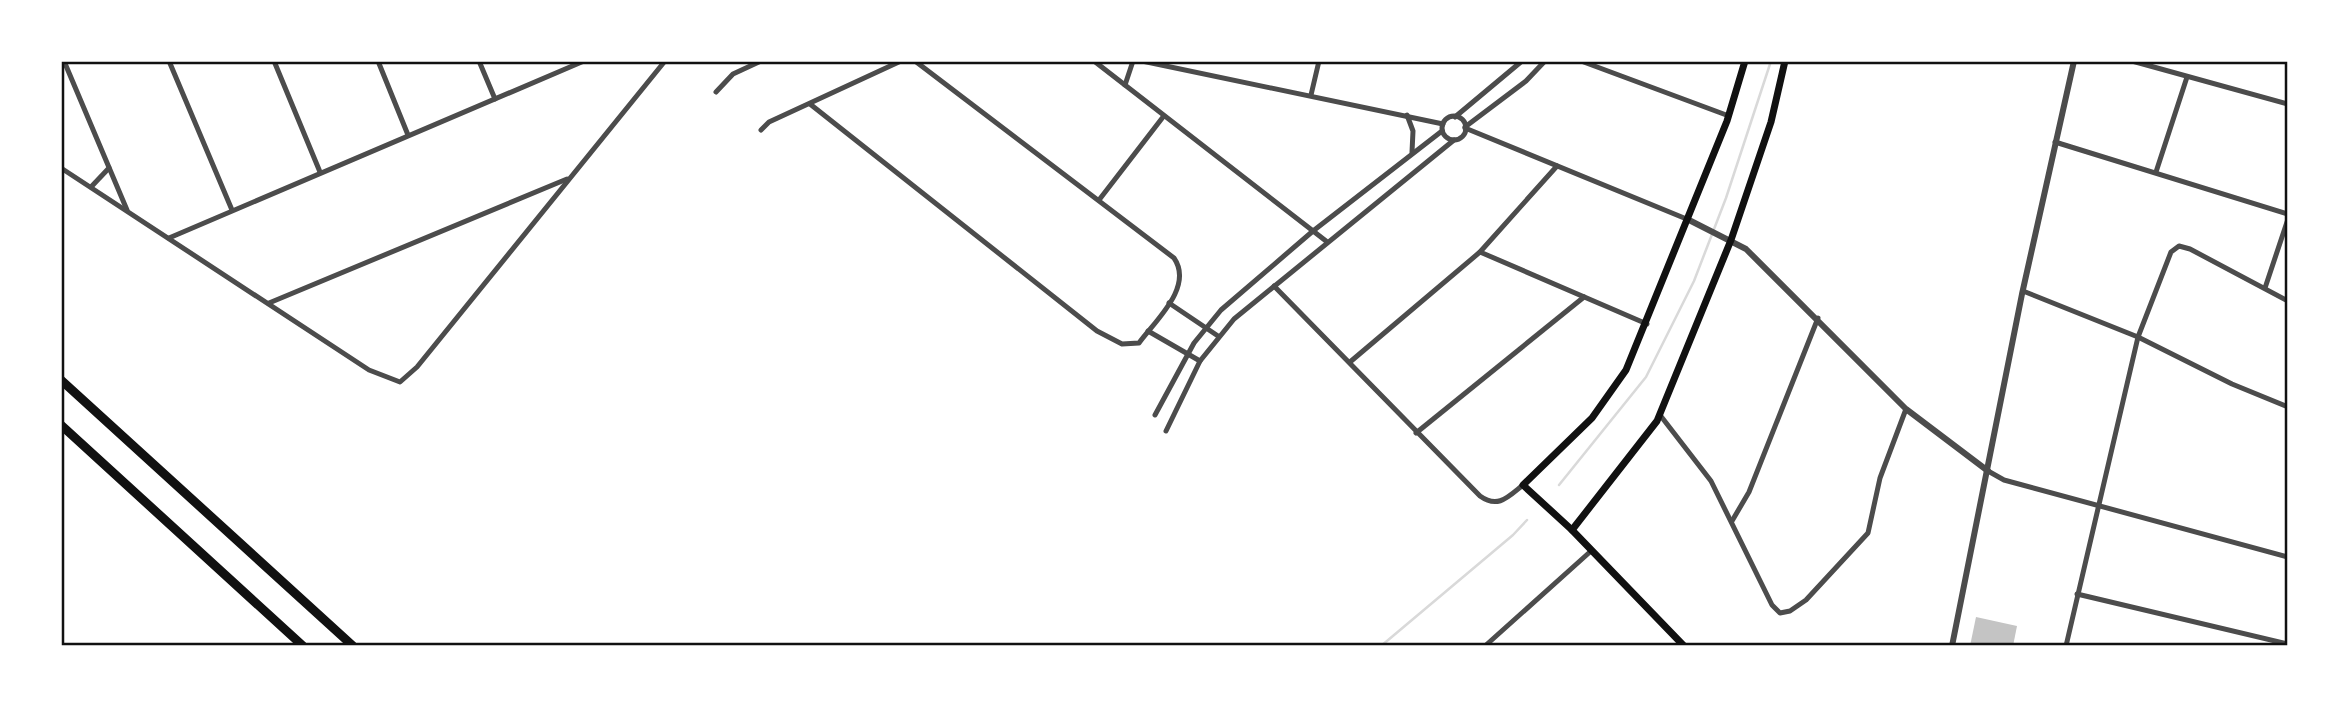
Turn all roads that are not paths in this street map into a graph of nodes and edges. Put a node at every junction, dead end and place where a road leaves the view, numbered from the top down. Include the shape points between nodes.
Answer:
1 (64, 61) edge
2 (169, 61) edge
3 (274, 61) edge
4 (378, 61) edge
5 (479, 61) edge
6 (584, 61) edge
7 (665, 61) edge
8 (761, 61) edge
9 (901, 61) edge
10 (915, 61) edge
11 (1094, 61) edge
12 (1133, 61) edge
13 (1142, 61) edge
14 (1319, 61) edge
15 (1522, 61) edge
16 (1545, 61) edge
17 (1581, 61) edge
18 (1745, 61) edge
19 (1785, 61) edge
20 (2074, 61) edge
21 (2132, 61) edge
22 (2187, 77) junction
23 (1125, 85) junction
24 (716, 92) dead end
25 (1311, 95) junction
26 (495, 99) junction
27 (810, 104) junction
28 (2288, 104) edge
29 (1407, 115) junction
30 (1729, 116) junction
31 (1163, 117) junction
32 (1455, 117) junction
33 (1442, 127) junction
34 (1465, 127) junction
35 (761, 130) dead end
36 (408, 135) junction
37 (1454, 140) junction
38 (2055, 142) junction
39 (1412, 152) junction
40 (1557, 166) junction
41 (61, 168) edge
42 (109, 168) junction
43 (320, 172) junction
44 (2156, 172) junction
45 (569, 178) junction
46 (91, 187) junction
47 (1099, 200) junction
48 (232, 210) junction
49 (127, 211) junction
50 (2288, 214) edge
51 (2288, 219) edge
52 (1691, 221) junction
53 (1313, 231) junction
54 (170, 238) junction
55 (1731, 240) junction
56 (1325, 242) junction
57 (1480, 252) junction
58 (1274, 286) junction
59 (2265, 288) junction
60 (2023, 291) junction
61 (1584, 297) junction
62 (2288, 301) edge
63 (269, 303) junction
64 (1169, 303) junction
65 (1818, 318) junction
66 (1647, 324) junction
67 (1203, 328) junction
68 (1148, 331) junction
69 (1218, 336) junction
70 (2138, 337) junction
71 (1187, 354) junction
72 (1200, 361) junction
73 (1350, 362) junction
74 (61, 380) edge
75 (2288, 407) edge
76 (1906, 408) junction
77 (1154, 415) dead end
78 (1660, 415) junction
79 (61, 425) edge
80 (1166, 431) dead end
81 (1416, 433) junction
82 (1988, 471) junction
83 (1523, 485) junction
84 (2097, 504) junction
85 (1732, 522) junction
86 (1573, 530) junction
87 (1591, 551) junction
88 (2288, 557) edge
89 (2077, 594) junction
90 (2288, 644) edge
91 (1681, 645) edge
92 (303, 646) edge
93 (353, 646) edge
94 (1485, 646) edge
95 (1952, 646) edge
96 (2066, 646) edge

1 - 42 street
2 - 48 street
3 - 43 street
4 - 36 street
5 - 26 street
6 - 26 street
7 - 45 street
8 - 24 street via 733,74
9 - 27 street
10 - 47 street
11 - 23 street
12 - 23 street
13 - 25 street
14 - 25 street
15 - 32 street
16 - 34 street
17 - 30 street
18 - 30 main road
19 - 55 main road via 1771,122
20 - 38 street
21 - 22 street
22 - 28 street
22 - 44 street
23 - 31 street
25 - 29 street
26 - 36 street
27 - 35 street
27 - 68 street via 1097,331 1117,342 1134,344
29 - 33 street
29 - 39 street via 1413,131
30 - 52 main road
31 - 47 street
31 - 53 street
32 - 33 street
32 - 34 street
33 - 37 street
33 - 39 street
34 - 37 street via 1462,136
34 - 40 street
36 - 43 street
37 - 56 street
38 - 44 street
38 - 60 street
39 - 53 street
40 - 52 street
40 - 57 street
41 - 46 street
42 - 46 street
42 - 49 street
43 - 48 street
44 - 50 street
45 - 63 street
45 - 63 street via 417,367 400,382 369,370
46 - 49 street
47 - 64 street via 1178,264 1179,282
48 - 54 street
49 - 54 street
51 - 59 street
52 - 55 street
52 - 66 main road
53 - 56 street
53 - 67 street
54 - 63 street
55 - 65 street
55 - 78 main road
56 - 58 street
57 - 61 street
57 - 73 street
58 - 69 street
58 - 73 street
59 - 62 street
59 - 70 street via 2179,246 2171,251
60 - 70 street
60 - 82 street
61 - 66 street
61 - 81 street
64 - 67 street
64 - 68 street
65 - 76 street
65 - 85 street via 1749,492
66 - 83 main road via 1626,370 1604,403
67 - 69 street
67 - 71 street
68 - 71 street
69 - 72 street
70 - 75 street
70 - 84 street
71 - 72 street
71 - 77 street
72 - 80 street
73 - 81 street
74 - 93 highway
76 - 82 street
76 - 85 street via 1880,478 1868,533 1806,600 1790,611 1780,613 1772,605
78 - 85 street via 1711,481
78 - 86 main road
79 - 92 highway
81 - 83 street via 1487,501 1503,502
82 - 84 street via 2004,480
82 - 95 street
83 - 86 main road
84 - 88 street
84 - 89 street
86 - 87 main road
87 - 91 main road
87 - 94 street
89 - 90 street
89 - 96 street

